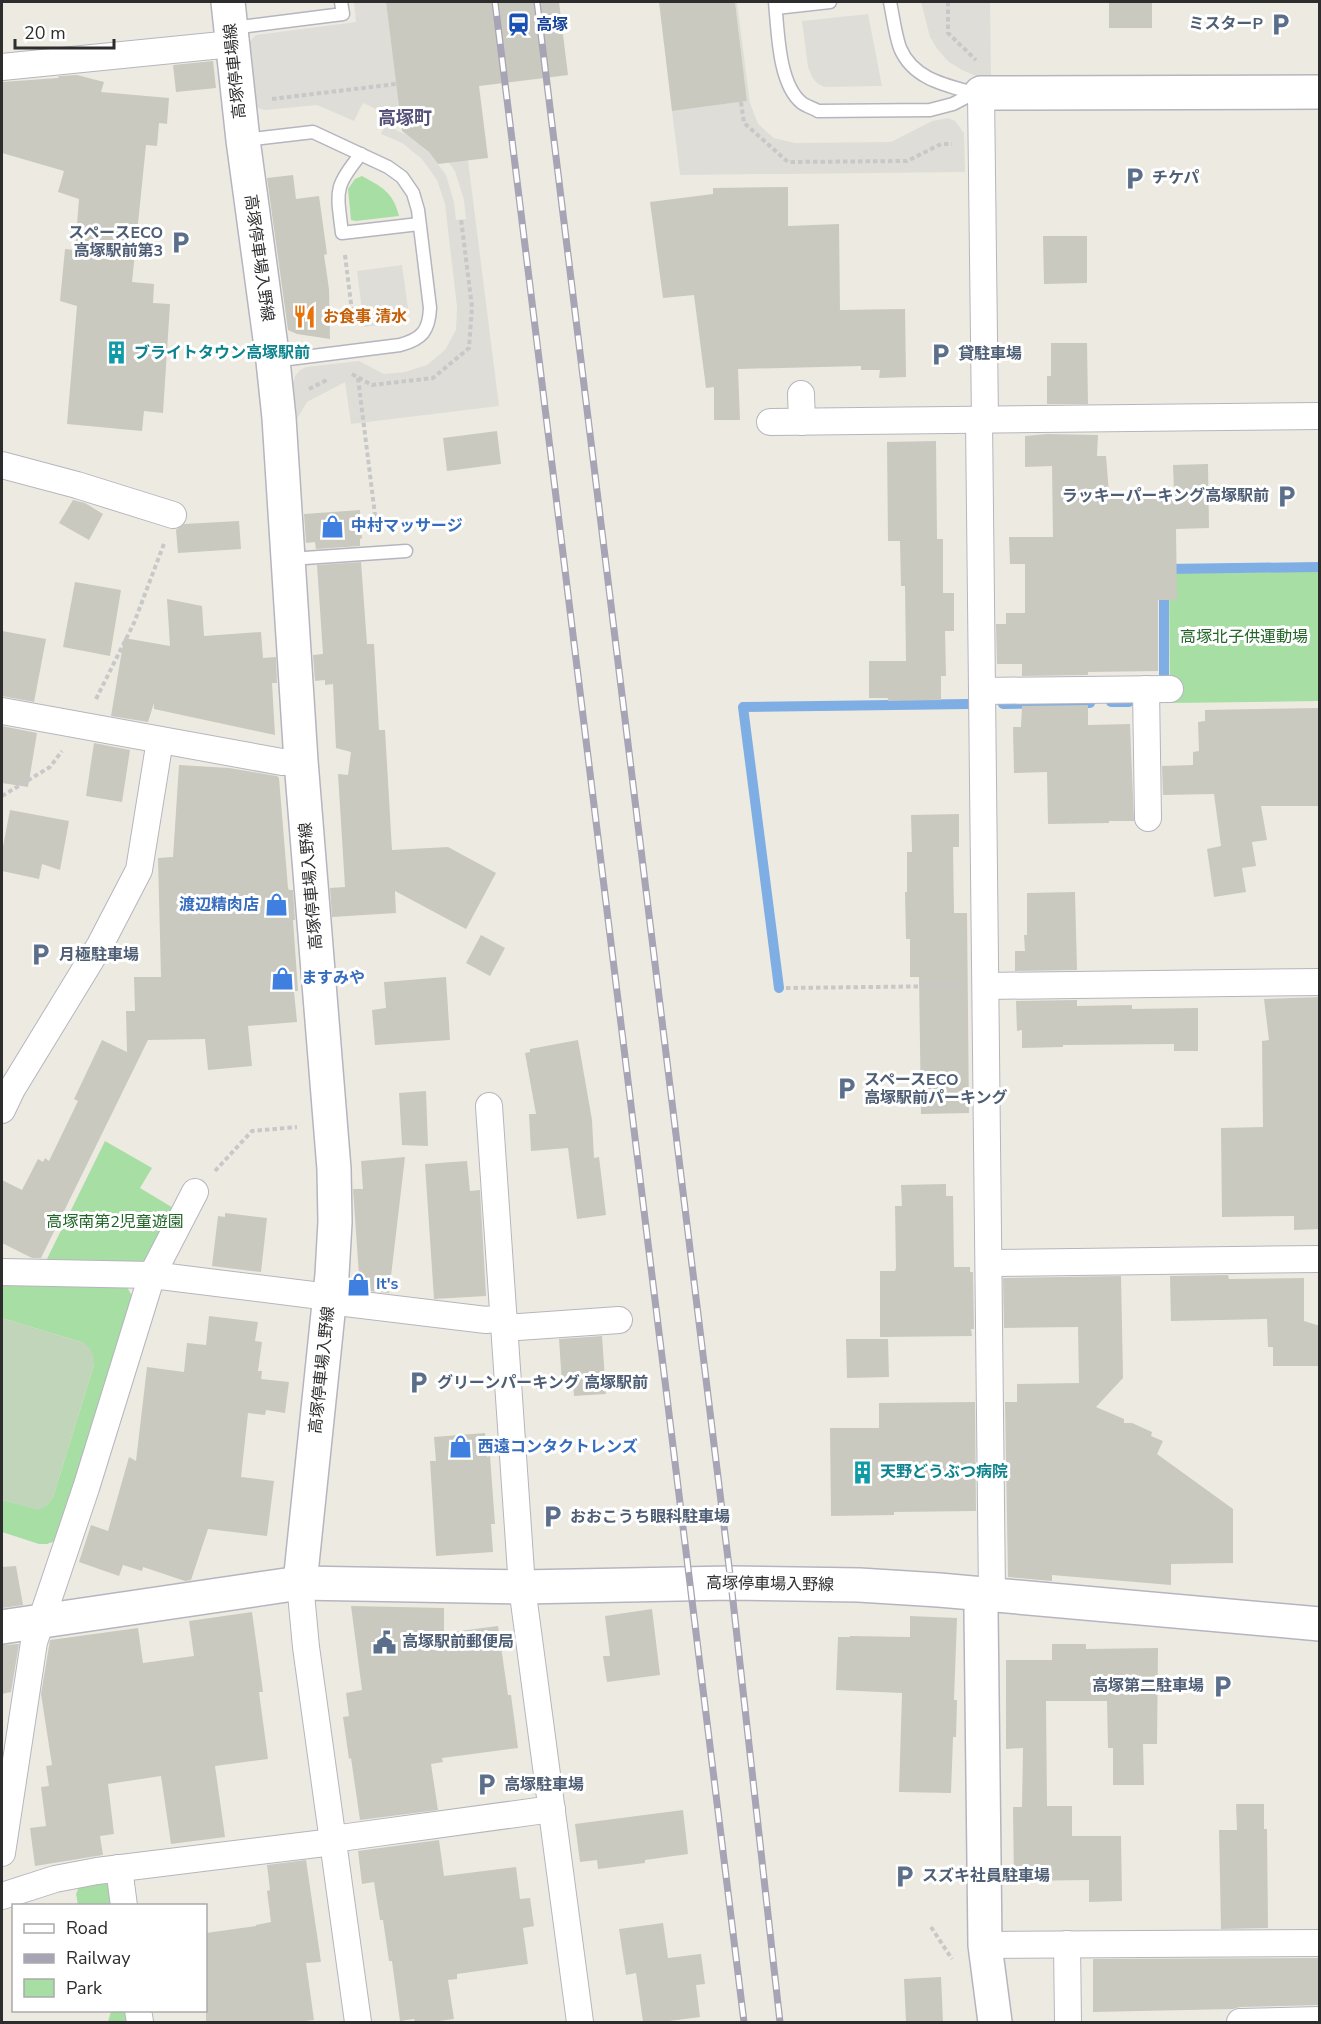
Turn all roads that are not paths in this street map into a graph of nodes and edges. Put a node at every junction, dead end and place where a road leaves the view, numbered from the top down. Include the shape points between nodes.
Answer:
1 (341, 2) edge
2 (830, 2) edge
3 (891, 2) edge
4 (775, 5) edge
5 (231, 24) edge
6 (2, 67) edge
7 (1320, 92) edge
8 (978, 93) junction
9 (243, 140) junction
10 (361, 154) junction
11 (419, 224) junction
12 (273, 361) junction
13 (801, 393) dead end
14 (1320, 416) edge
15 (982, 420) junction
16 (770, 422) dead end
17 (802, 422) junction
18 (2, 465) edge
19 (173, 515) road end
20 (406, 551) dead end
21 (289, 559) junction
22 (982, 691) junction
23 (2, 711) edge
24 (160, 740) junction
25 (301, 761) junction
26 (1148, 818) dead end
27 (1320, 981) edge
28 (986, 986) junction
29 (489, 1106) dead end
30 (2, 1110) edge
31 (195, 1192) road end
32 (1320, 1258) edge
33 (989, 1263) junction
34 (2, 1272) edge
35 (152, 1275) junction
36 (329, 1299) junction
37 (619, 1320) dead end
38 (504, 1323) junction
39 (300, 1583) junction
40 (522, 1587) junction
41 (987, 1594) junction
42 (41, 1621) junction
43 (1320, 1624) edge
44 (2, 1627) edge
45 (552, 1809) junction
46 (333, 1841) junction
47 (2, 1853) edge
48 (119, 1868) junction
49 (3, 1890) edge
50 (124, 1904) edge
51 (1320, 1943) edge
52 (1067, 1944) junction
53 (985, 1945) junction
54 (1320, 2020) edge
55 (357, 2022) edge
56 (580, 2022) edge
57 (995, 2022) edge
58 (1068, 2022) edge
59 (1240, 2022) edge

1 - 5 lane via 343,14
2 - 4 lane
3 - 8 lane via 900,48 909,64 923,76
4 - 8 lane via 790,90 802,103 818,111 930,110
5 - 6 street
5 - 9 main road, 高塚停車場線
7 - 8 main road
8 - 15 street
9 - 10 lane via 313,132
9 - 12 main road, 高塚停車場入野線
10 - 11 lane via 402,177 413,193
10 - 11 lane via 339,186 342,233
11 - 12 lane via 430,308 423,333 400,345
12 - 21 main road, 高塚停車場入野線
13 - 17 street
14 - 15 street
15 - 17 street
15 - 22 street
16 - 17 street
18 - 19 street
20 - 21 lane
21 - 25 main road, 高塚停車場入野線
22 - 26 street via 1158,689
22 - 28 street
23 - 24 street
24 - 25 street via 282,762
24 - 30 street via 139,870 100,945
25 - 36 main road, 高塚停車場入野線 via 334,1169 335,1222
27 - 28 street
28 - 33 street
29 - 38 street
31 - 35 street
32 - 33 street
33 - 41 street
34 - 35 street
35 - 36 street
35 - 42 street
36 - 38 street
36 - 39 main road, 高塚停車場入野線
37 - 38 street
38 - 40 street
39 - 40 main road, 高塚停車場入野線
39 - 42 main road
39 - 46 street
40 - 41 main road, 高塚停車場入野線 via 789,1583
40 - 45 street
41 - 43 main road, 高塚停車場入野線
41 - 53 main road via 981,1611
42 - 44 main road
42 - 47 street via 34,1642
45 - 46 street
45 - 56 street
46 - 48 street
46 - 55 street
48 - 49 street
48 - 50 street
51 - 52 street
52 - 53 street
52 - 58 street
53 - 57 main road
54 - 59 street

